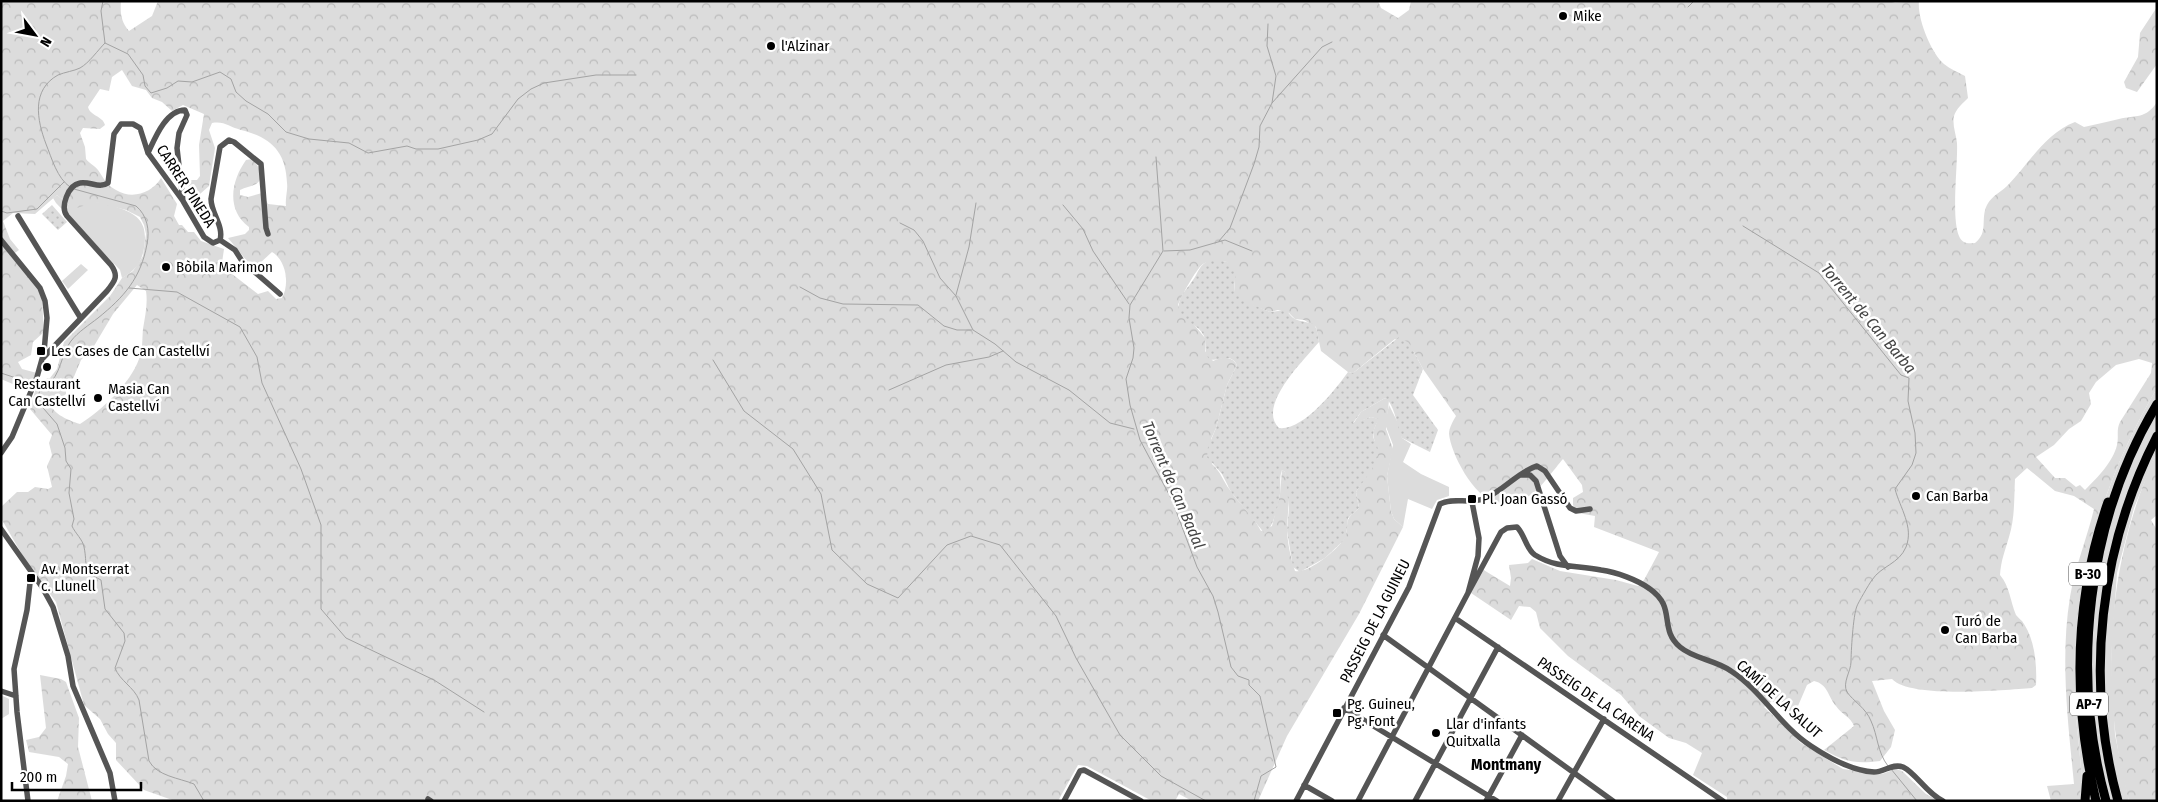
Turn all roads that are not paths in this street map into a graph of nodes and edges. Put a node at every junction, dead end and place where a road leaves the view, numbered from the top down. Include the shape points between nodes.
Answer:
1 (148, 153) junction
2 (184, 201) junction
3 (18, 216) dead end
4 (268, 234) dead end
5 (1, 240) edge
6 (220, 240) junction
7 (280, 294) dead end
8 (80, 317) junction
9 (45, 344) junction
10 (54, 345) junction
11 (43, 358) junction
12 (2157, 404) edge
13 (2157, 436) edge
14 (1, 453) edge
15 (2127, 464) junction
16 (1522, 475) junction
17 (1472, 502) junction
18 (1590, 509) dead end
19 (1, 529) edge
20 (1568, 567) junction
21 (31, 574) junction
22 (1468, 593) junction
23 (1455, 618) junction
24 (1383, 636) junction
25 (1498, 647) junction
26 (1429, 668) junction
27 (1, 691) edge
28 (16, 696) junction
29 (1470, 698) junction
30 (1344, 708) junction
31 (1604, 719) junction
32 (1522, 735) junction
33 (1392, 738) junction
34 (2087, 758) junction
35 (1435, 764) junction
36 (1574, 772) junction
37 (1304, 785) junction
38 (1488, 798) edge
39 (28, 801) edge
40 (115, 801) edge
41 (1064, 801) edge
42 (1141, 801) edge
43 (1296, 801) edge
44 (1332, 801) edge
45 (1358, 801) edge
46 (1415, 801) edge
47 (1497, 801) edge
48 (1558, 801) edge
49 (1613, 801) edge
50 (1722, 801) edge
51 (1943, 801) edge
52 (2085, 801) edge
53 (2096, 801) edge
54 (2106, 801) edge
55 (2118, 801) edge

1 - 2 street, CARRER PINEDA
1 - 2 street via 162,126 177,112 186,110 177,148
1 - 8 street, CARRER PINEDA via 140,128 122,123 114,134 108,183 101,186 82,182 72,189 64,204 64,212 116,274 107,291
2 - 6 street, CARRER PINEDA via 206,241
3 - 8 street
4 - 6 street via 261,164 229,140 220,147 211,199 221,232
5 - 9 street via 43,293 47,318
6 - 7 street, CARRER PINEDA via 235,250 242,261
8 - 10 street
9 - 10 street
9 - 11 street
10 - 11 street
11 - 14 street via 8,445
12 - 15 highway, AP-7
13 - 55 highway, AP-7 via 2125,513 2104,602 2101,705
15 - 34 highway, B-30 via 2108,502 2097,535 2082,609 2079,691
15 - 54 highway, AP-7 via 2094,581 2089,630 2091,724
16 - 17 street via 1486,498
16 - 18 street via 1540,467 1570,508 1576,511
16 - 20 street via 1530,475 1536,481 1560,556
17 - 22 street via 1479,538 1478,556
17 - 24 street, PASSEIG DE LA GUINEU via 1446,501 1440,504 1408,587
19 - 21 street
20 - 22 street via 1535,555 1521,531 1516,527 1507,528 1501,532
20 - 51 street, CAMÍ DE LA SALUT via 1601,570 1649,588 1665,605 1669,632 1679,646 1732,671 1804,741 1854,768 1874,772 1901,766
21 - 28 street via 14,669
21 - 40 street via 53,608 68,656 73,686 110,773
22 - 23 street
23 - 25 street, PASSEIG DE LA CARENA
23 - 26 street
24 - 26 street
24 - 30 street, PASSEIG DE LA GUINEU
25 - 29 street
25 - 31 street, PASSEIG DE LA CARENA
26 - 29 street
26 - 33 street
27 - 28 street
28 - 39 street
29 - 32 street
29 - 35 street
30 - 33 street
30 - 37 street, PASSEIG DE LA GUINEU
31 - 36 street
31 - 50 street, PASSEIG DE LA CARENA
32 - 36 street
32 - 38 street
33 - 35 street
33 - 45 street
34 - 52 highway
34 - 53 highway, B-30
35 - 38 street
35 - 46 street
36 - 48 street
36 - 49 street
37 - 43 street, PASSEIG DE LA GUINEU
37 - 44 street
38 - 47 street
41 - 42 street via 1084,770

